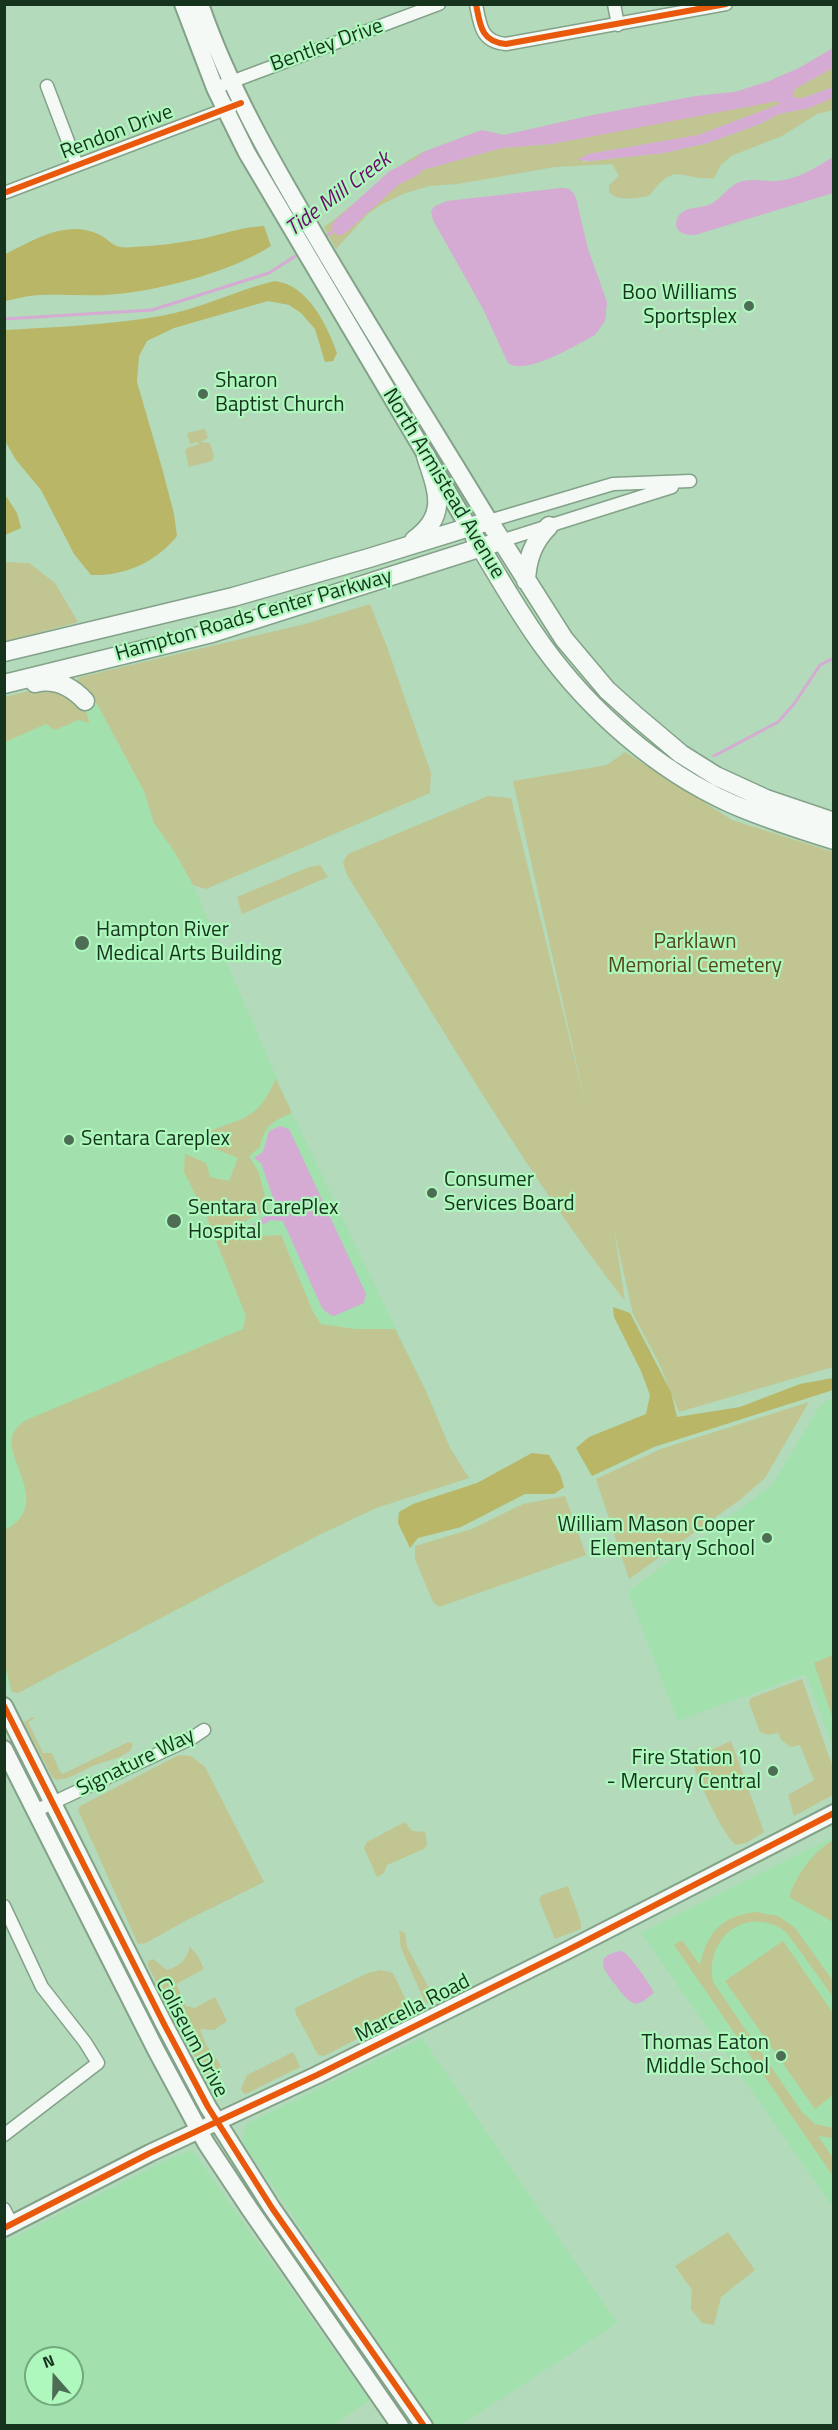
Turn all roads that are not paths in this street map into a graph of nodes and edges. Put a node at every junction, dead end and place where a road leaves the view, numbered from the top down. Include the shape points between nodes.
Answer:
1 (183, 4) edge
2 (200, 4) edge
3 (439, 4) edge
4 (476, 4) edge
5 (614, 4) edge
6 (726, 4) edge
7 (618, 25) junction
8 (231, 81) junction
9 (47, 86) dead end
10 (215, 88) junction
11 (233, 106) junction
12 (77, 165) junction
13 (4, 193) edge
14 (321, 262) junction
15 (426, 456) junction
16 (489, 521) junction
17 (468, 526) junction
18 (549, 526) junction
19 (501, 541) junction
20 (406, 546) junction
21 (481, 548) junction
22 (526, 581) junction
23 (322, 599) junction
24 (515, 604) junction
25 (4, 652) edge
26 (4, 684) edge
27 (4, 691) edge
28 (85, 701) dead end
29 (834, 822) edge
30 (834, 840) edge
31 (4, 1706) edge
32 (204, 1730) dead end
33 (4, 1749) edge
34 (53, 1803) junction
35 (35, 1811) junction
36 (834, 1813) edge
37 (4, 1906) edge
38 (218, 2123) junction
39 (200, 2131) junction
40 (4, 2135) edge
41 (4, 2209) edge
42 (8, 2226) edge
43 (400, 2426) edge
44 (424, 2426) edge

1 - 10 street, North Armistead Avenue
2 - 8 street, North Armistead Avenue
3 - 8 street, Bentley Drive
4 - 7 street via 480,25 493,43
5 - 7 street
6 - 7 street
8 - 10 street, Bentley Drive
8 - 11 street, North Armistead Avenue
9 - 12 street
10 - 11 street, North Armistead Avenue
11 - 12 street, Rendon Drive
11 - 14 street, North Armistead Avenue
12 - 13 street, Rendon Drive
14 - 15 street, North Armistead Avenue
14 - 16 street, North Armistead Avenue
15 - 17 street, North Armistead Avenue
15 - 20 main road via 438,498 436,513 431,526
16 - 17 main road, Hampton Roads Center Parkway
16 - 18 street via 613,484 690,481
16 - 19 main road, North Armistead Avenue
17 - 20 main road, Hampton Roads Center Parkway
17 - 21 main road, North Armistead Avenue
18 - 19 street
18 - 22 main road via 532,549
19 - 21 main road, Hampton Roads Center Parkway
19 - 22 main road, North Armistead Avenue
20 - 25 main road, Hampton Roads Center Parkway via 202,605
21 - 23 main road, Hampton Roads Center Parkway
21 - 24 main road, North Armistead Avenue
22 - 29 main road, North Armistead Avenue via 548,618 585,665 681,754 734,786
23 - 24 main road via 377,589 465,563 486,570
23 - 26 main road, Hampton Roads Center Parkway via 213,633
24 - 30 main road, North Armistead Avenue via 575,686 623,732 668,767 729,802
27 - 28 main road via 55,682 68,686
31 - 34 street, Coliseum Drive
32 - 34 street, Signature Way
33 - 35 street, Coliseum Drive
34 - 35 street, Signature Way
34 - 38 street, Coliseum Drive
35 - 39 street, Coliseum Drive
36 - 38 street, Marcella Road
37 - 40 street via 42,1987 98,2063
38 - 39 street, Marcella Road
38 - 44 street, Coliseum Drive via 272,2208
39 - 42 street, Marcella Road
39 - 43 street, Coliseum Drive
41 - 42 street

